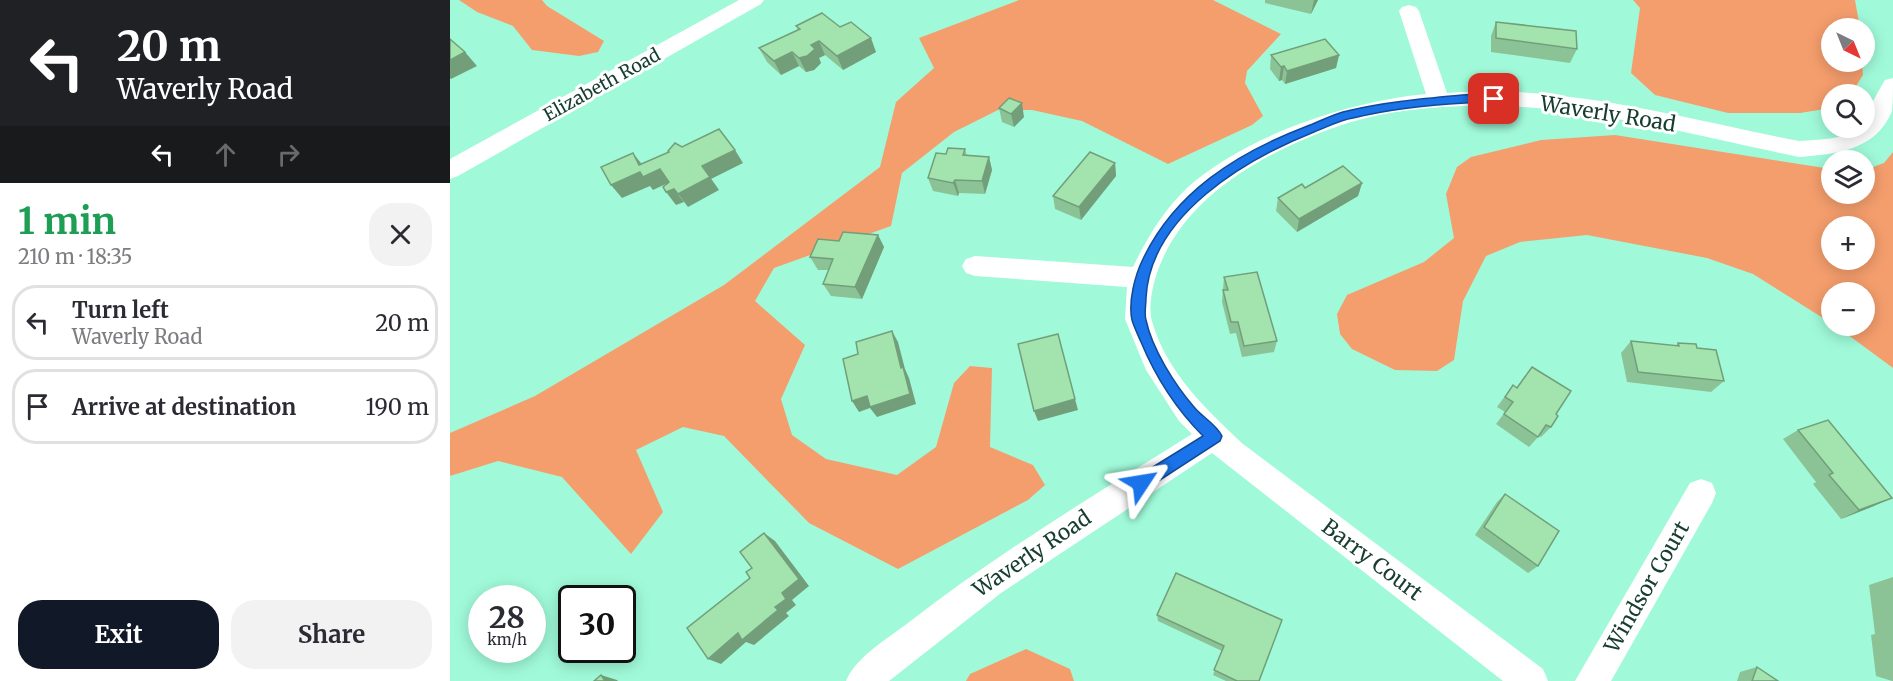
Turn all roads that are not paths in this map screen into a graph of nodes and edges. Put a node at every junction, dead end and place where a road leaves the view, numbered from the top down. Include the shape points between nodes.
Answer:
1 (754, 0) edge
2 (1409, 11) dead end
3 (1893, 85) edge
4 (1439, 101) junction
5 (450, 170) edge
6 (975, 266) dead end
7 (1140, 278) junction
8 (1214, 436) junction
9 (1701, 494) dead end
10 (864, 681) edge
11 (1531, 681) edge
12 (1592, 681) edge

1 - 5 street, Elizabeth Road
2 - 4 street
3 - 4 street, Waverly Road via 1881,111 1847,143 1799,148 1574,104 1474,98
4 - 7 street, Waverly Road via 1348,115 1286,139 1229,169 1195,195 1160,237
6 - 7 street
7 - 8 street, Waverly Road via 1138,319 1160,370 1189,412
8 - 10 street, Waverly Road via 1012,566 917,634
8 - 11 street, Barry Court
9 - 12 street, Windsor Court

